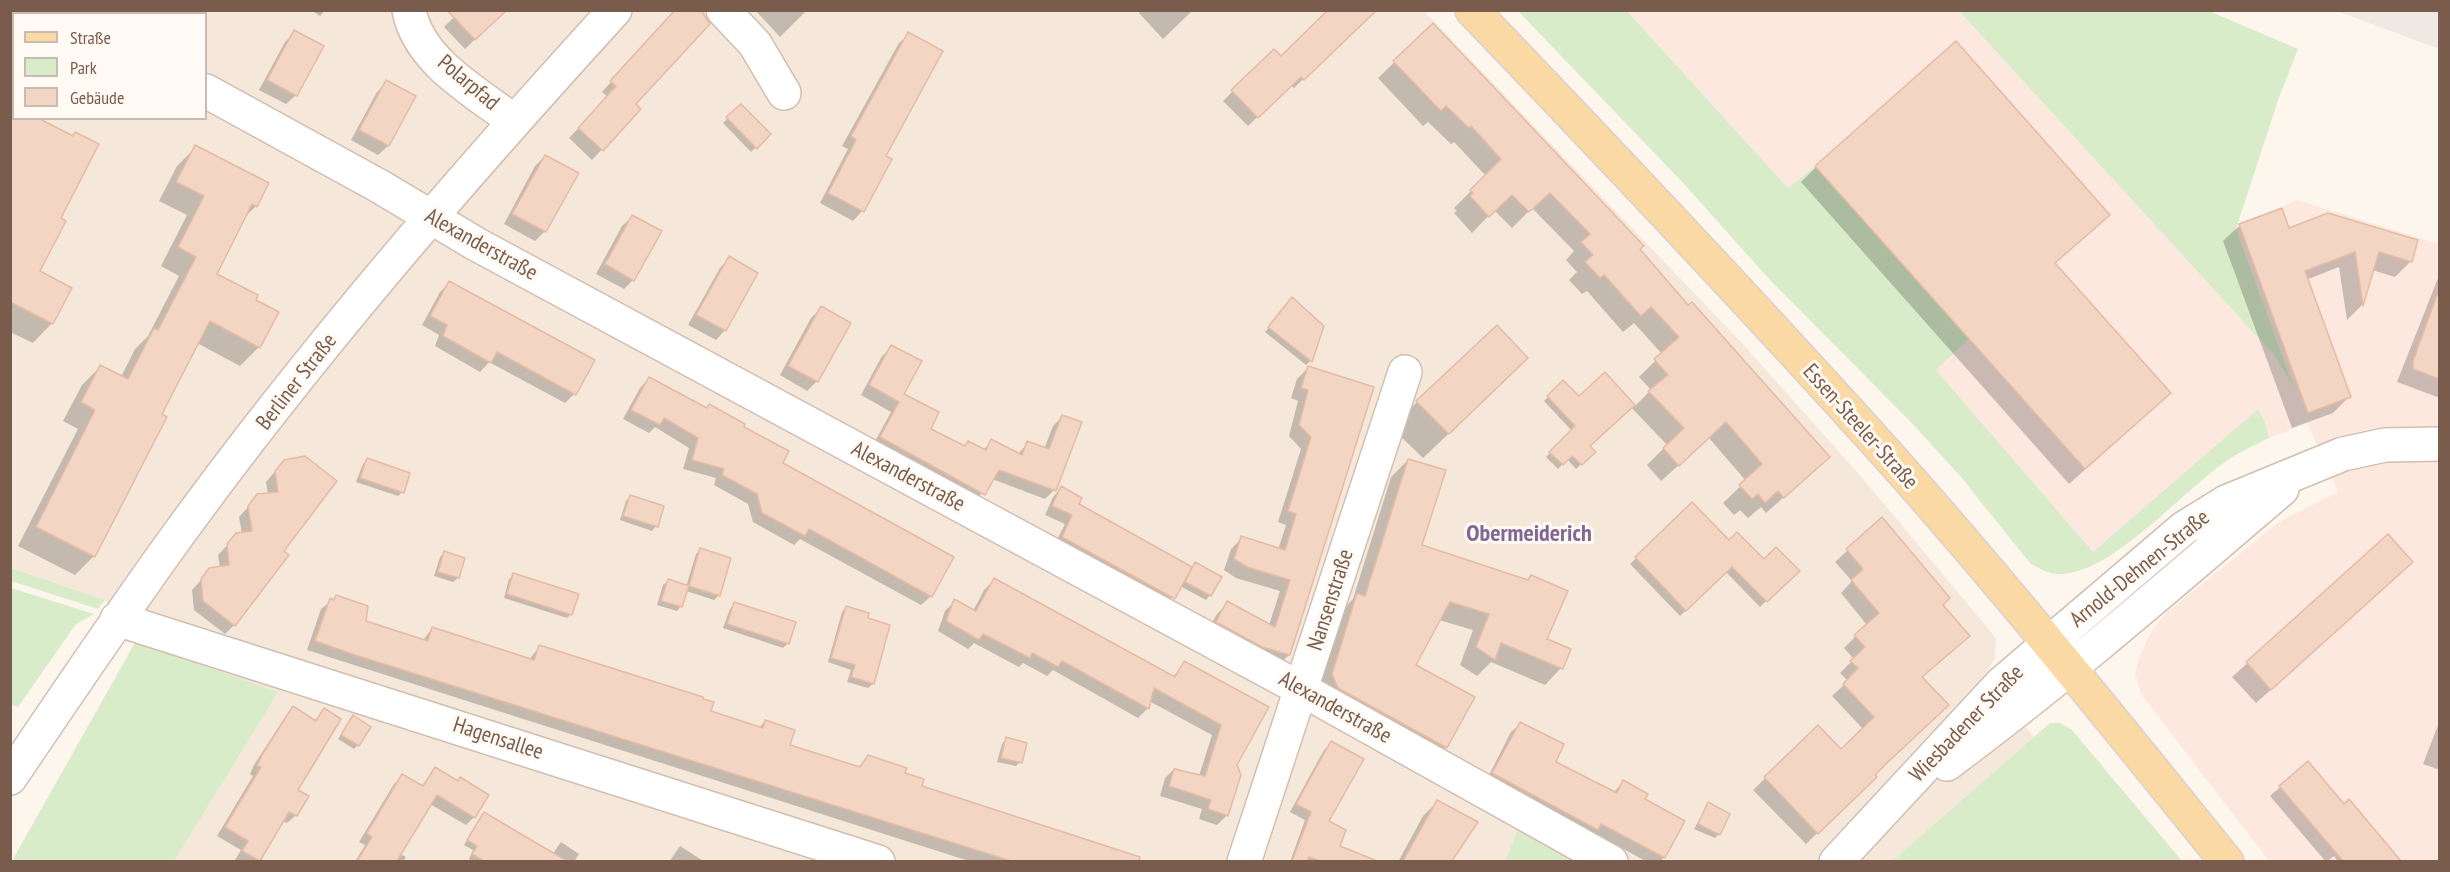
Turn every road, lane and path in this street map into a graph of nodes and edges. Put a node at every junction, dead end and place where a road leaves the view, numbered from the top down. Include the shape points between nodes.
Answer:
1 (409, 10) edge
2 (615, 10) edge
3 (723, 10) edge
4 (1472, 10) edge
5 (207, 92) edge
6 (784, 93) dead end
7 (514, 121) junction
8 (430, 217) junction
9 (1405, 372) dead end
10 (2439, 444) edge
11 (2302, 472) junction
12 (117, 619) junction
13 (2048, 644) junction
14 (2070, 669) junction
15 (1301, 689) junction
16 (10, 778) edge
17 (1888, 807) junction
18 (878, 861) edge
19 (1244, 861) edge
20 (1611, 861) edge
21 (1836, 861) edge
22 (2227, 861) edge

1 - 7 street, Polarpfad via 423,42 445,68
2 - 7 street, Berliner Straße
3 - 6 street via 755,44
4 - 13 main road, Essen-Steeler-Straße via 1635,180 1886,454
5 - 8 street, Alexanderstraße
7 - 8 street, Berliner Straße
8 - 12 street, Berliner Straße via 264,422
8 - 15 street, Alexanderstraße
9 - 15 street, Nansenstraße
10 - 11 street, Arnold-Dehnen-Straße via 2385,445 2343,454
11 - 13 street, Arnold-Dehnen-Straße via 2226,502 2184,528
11 - 14 street, Arnold-Dehnen-Straße
12 - 16 street, Berliner Straße
12 - 18 street, Hagensallee
13 - 14 main road, Essen-Steeler-Straße
13 - 17 street, Wiesbadener Straße via 1988,697
14 - 17 street, Wiesbadener Straße
14 - 22 main road, Essen-Steeler-Straße
15 - 19 street, Nansenstraße
15 - 20 street, Alexanderstraße
17 - 21 street, Wiesbadener Straße

